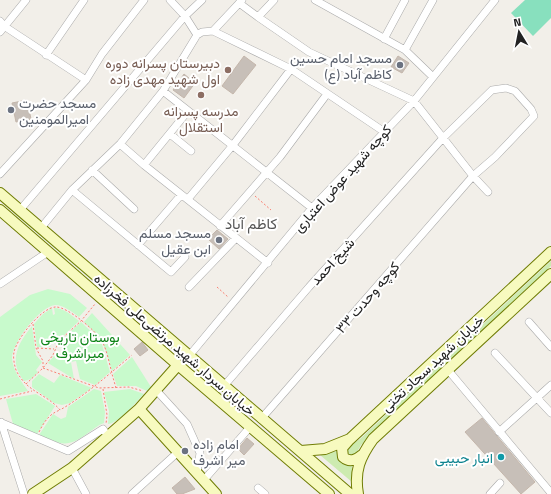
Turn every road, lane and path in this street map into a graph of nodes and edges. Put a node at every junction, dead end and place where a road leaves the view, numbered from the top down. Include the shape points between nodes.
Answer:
1 (26, 0) edge
2 (84, 0) edge
3 (144, 0) edge
4 (170, 0) edge
5 (202, 0) edge
6 (274, 0) edge
7 (316, 0) edge
8 (405, 0) edge
9 (433, 0) edge
10 (495, 0) edge
11 (241, 2) edge
12 (185, 16) junction
13 (258, 17) junction
14 (1, 26) edge
15 (213, 32) junction
16 (197, 35) junction
17 (384, 39) junction
18 (405, 50) junction
19 (46, 55) junction
20 (291, 70) junction
21 (433, 77) junction
22 (86, 80) junction
23 (163, 91) junction
24 (327, 94) junction
25 (414, 101) junction
26 (188, 111) junction
27 (383, 131) junction
28 (519, 132) joint
29 (170, 134) junction
30 (443, 138) junction
31 (120, 144) junction
32 (233, 145) junction
33 (191, 151) dead end
34 (144, 165) junction
35 (92, 170) junction
36 (0, 174) edge
37 (266, 174) junction
38 (473, 176) junction
39 (72, 190) junction
40 (250, 192) junction
41 (488, 192) dead end
42 (0, 193) edge
43 (181, 195) junction
44 (188, 199) junction
45 (312, 208) junction
46 (134, 209) dead end
47 (0, 210) edge
48 (20, 210) junction
49 (271, 210) dead end
50 (220, 226) junction
51 (41, 228) junction
52 (236, 238) junction
53 (138, 245) junction
54 (48, 252) junction
55 (551, 252) edge
56 (185, 257) dead end
57 (268, 262) junction
58 (551, 274) edge
59 (0, 284) edge
60 (189, 287) dead end
61 (217, 287) dead end
62 (234, 302) junction
63 (90, 309) dead end
64 (81, 321) junction
65 (530, 322) dead end
66 (33, 323) junction
67 (551, 346) edge
68 (36, 348) junction
69 (54, 349) junction
70 (495, 353) dead end
71 (132, 356) dead end
72 (189, 356) junction
73 (178, 366) junction
74 (43, 368) junction
75 (448, 370) junction
76 (112, 373) junction
77 (26, 385) junction
78 (551, 385) edge
79 (224, 386) junction
80 (95, 387) junction
81 (102, 388) junction
82 (116, 388) junction
83 (156, 390) junction
84 (33, 391) junction
85 (145, 392) dead end
86 (537, 398) junction
87 (0, 399) edge
88 (139, 409) junction
89 (60, 410) junction
90 (551, 413) edge
91 (107, 415) dead end
92 (261, 418) junction
93 (1, 422) edge
94 (250, 427) junction
95 (41, 428) dead end
96 (499, 432) junction
97 (108, 436) junction
98 (350, 439) junction
99 (301, 451) junction
100 (178, 452) junction
101 (362, 455) junction
102 (72, 468) junction
103 (201, 476) junction
104 (500, 483) dead end
105 (258, 488) dead end
106 (551, 493) edge
107 (24, 494) edge
108 (33, 494) edge
109 (86, 494) edge
110 (132, 494) edge
111 (216, 494) edge
112 (265, 494) edge
113 (329, 494) edge
114 (350, 494) edge
115 (358, 494) edge
116 (490, 494) edge

1 - 14 street
2 - 19 street
3 - 22 street via 102,54
4 - 12 street
5 - 12 street
6 - 13 street
7 - 17 street
8 - 17 street
9 - 18 street
10 - 21 street, کوچه شهید عوض اعتباری
11 - 13 street
11 - 15 street
12 - 16 street
12 - 48 street
13 - 25 street via 309,52
14 - 19 street
15 - 16 street via 202,32
15 - 20 street
16 - 23 street
17 - 18 street
18 - 21 street
19 - 22 street
20 - 24 street
20 - 32 street
21 - 25 street, کوچه شهید عوض اعتباری
22 - 36 street
23 - 26 street
23 - 31 street
24 - 27 street
24 - 37 street
25 - 27 street, کوچه شهید عوض اعتباری
25 - 30 street
26 - 29 street
26 - 32 street
27 - 45 street, کوچه شهید عوض اعتباری
28 - 30 street, شیخ احمد via 534,116 515,91 506,88 492,90
28 - 38 street, کوچه وحدت ۳۳
29 - 33 street
29 - 34 street
30 - 38 street
30 - 79 street, شیخ احمد
31 - 34 street
31 - 35 street
32 - 37 street
32 - 44 street
34 - 43 street
35 - 39 street
35 - 46 street
37 - 40 street
37 - 45 street
38 - 41 street
38 - 92 street, کوچه وحدت ۳۳
39 - 51 street
39 - 53 street
40 - 49 path
40 - 50 street
42 - 48 main road, خیابان سردار شهید مرتضی‌علی فخرزاده
43 - 44 street
43 - 53 street
44 - 50 street
45 - 57 street, کوچه شهید عوض اعتباری
47 - 54 main road, خیابان سردار شهید مرتضی‌علی فخرزاده
48 - 51 main road, خیابان سردار شهید مرتضی‌علی فخرزاده
50 - 52 street
51 - 72 main road, خیابان سردار شهید مرتضی‌علی فخرزاده
52 - 57 street
52 - 60 street
53 - 56 street via 171,272
54 - 59 street
54 - 73 main road, خیابان سردار شهید مرتضی‌علی فخرزاده
55 - 98 main road, خیابان شهید سجاد تختی
57 - 62 street, کوچه شهید عوض اعتباری
58 - 75 main road, خیابان شهید سجاد تختی
61 - 62 path
62 - 72 street, کوچه شهید عوض اعتباری
63 - 64 path
64 - 66 path via 66,310 56,307 47,309
64 - 69 path
64 - 76 path via 102,341
65 - 67 street
66 - 68 path
66 - 77 path via 21,338 14,355 17,371
68 - 69 path
68 - 74 path via 43,361
69 - 74 path
70 - 86 street
71 - 76 path
72 - 79 main road, خیابان سردار شهید مرتضی‌علی فخرزاده
73 - 83 main road
73 - 94 main road, خیابان سردار شهید مرتضی‌علی فخرزاده
74 - 77 path
74 - 80 path
75 - 96 street
75 - 101 main road, خیابان شهید سجاد تختی via 374,439
76 - 80 path
76 - 82 path
77 - 84 path
78 - 86 street
79 - 92 main road, خیابان سردار شهید مرتضی‌علی فخرزاده
80 - 81 path
80 - 89 path
81 - 82 path
81 - 91 path
82 - 85 path via 135,388
83 - 88 main road
83 - 103 street via 187,424 200,453
84 - 87 path
84 - 89 path
86 - 90 street
86 - 96 street
88 - 97 main road
88 - 100 main road
89 - 95 path via 52,413
92 - 99 main road, خیابان سردار شهید مرتضی‌علی فخرزاده
93 - 97 street via 68,451 103,430
93 - 107 street
94 - 103 street
94 - 113 main road, خیابان سردار شهید مرتضی‌علی فخرزاده
96 - 106 street
97 - 102 main road
98 - 99 main road, خیابان شهید سجاد تختی via 325,449
98 - 101 main road via 342,448 343,457 356,460
99 - 114 main road, خیابان سردار شهید مرتضی‌علی فخرزاده
100 - 103 main road
100 - 110 street
101 - 115 main road, خیابان شهید سجاد تختی via 356,474
102 - 108 main road
102 - 109 street
103 - 111 main road
104 - 116 street
105 - 112 street

